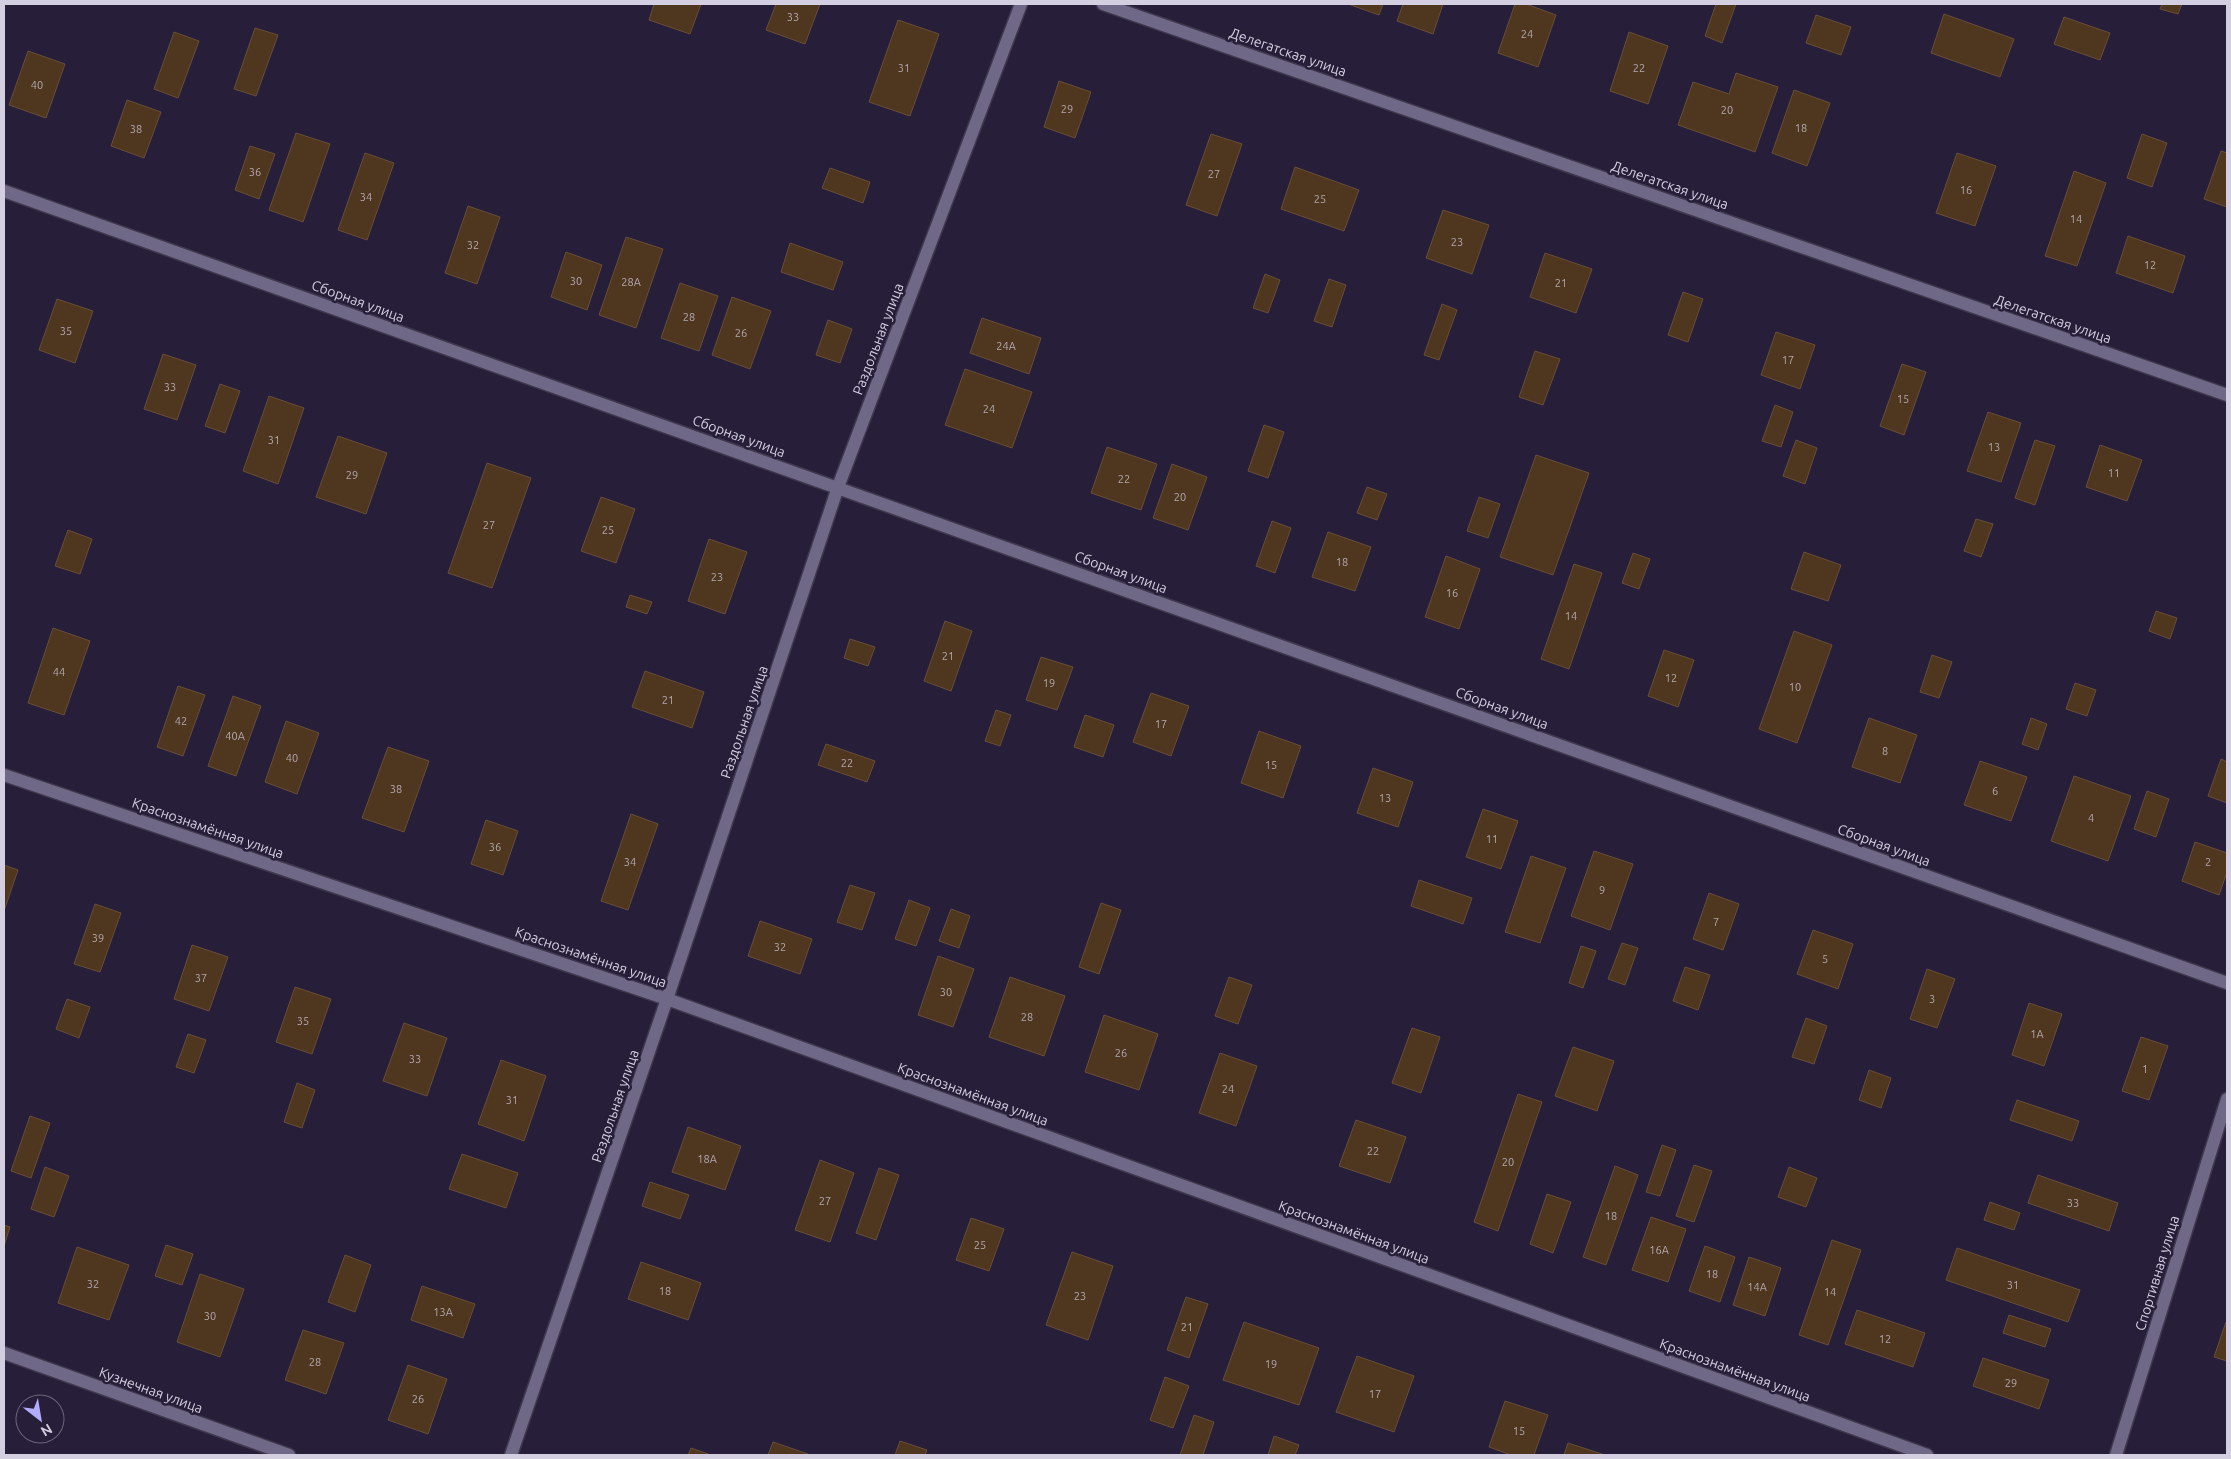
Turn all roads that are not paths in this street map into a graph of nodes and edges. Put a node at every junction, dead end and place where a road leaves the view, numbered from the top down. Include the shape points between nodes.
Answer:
1 (1021, 4) edge
2 (1103, 4) edge
3 (4, 191) edge
4 (2227, 395) edge
5 (838, 487) junction
6 (4, 775) edge
7 (2227, 983) edge
8 (667, 999) junction
9 (2227, 1099) edge
10 (4, 1353) edge
11 (289, 1455) edge
12 (511, 1455) edge
13 (1927, 1455) edge
14 (2116, 1455) edge

1 - 5 street, Раздольная улица
2 - 4 street, Делегатская улица
3 - 5 street, Сборная улица
5 - 7 street, Сборная улица
5 - 8 street, Раздольная улица
6 - 8 street, Краснознамённая улица
8 - 12 street, Раздольная улица
8 - 13 street, Краснознамённая улица
9 - 14 street, Спортивная улица
10 - 11 street, Кузнечная улица

